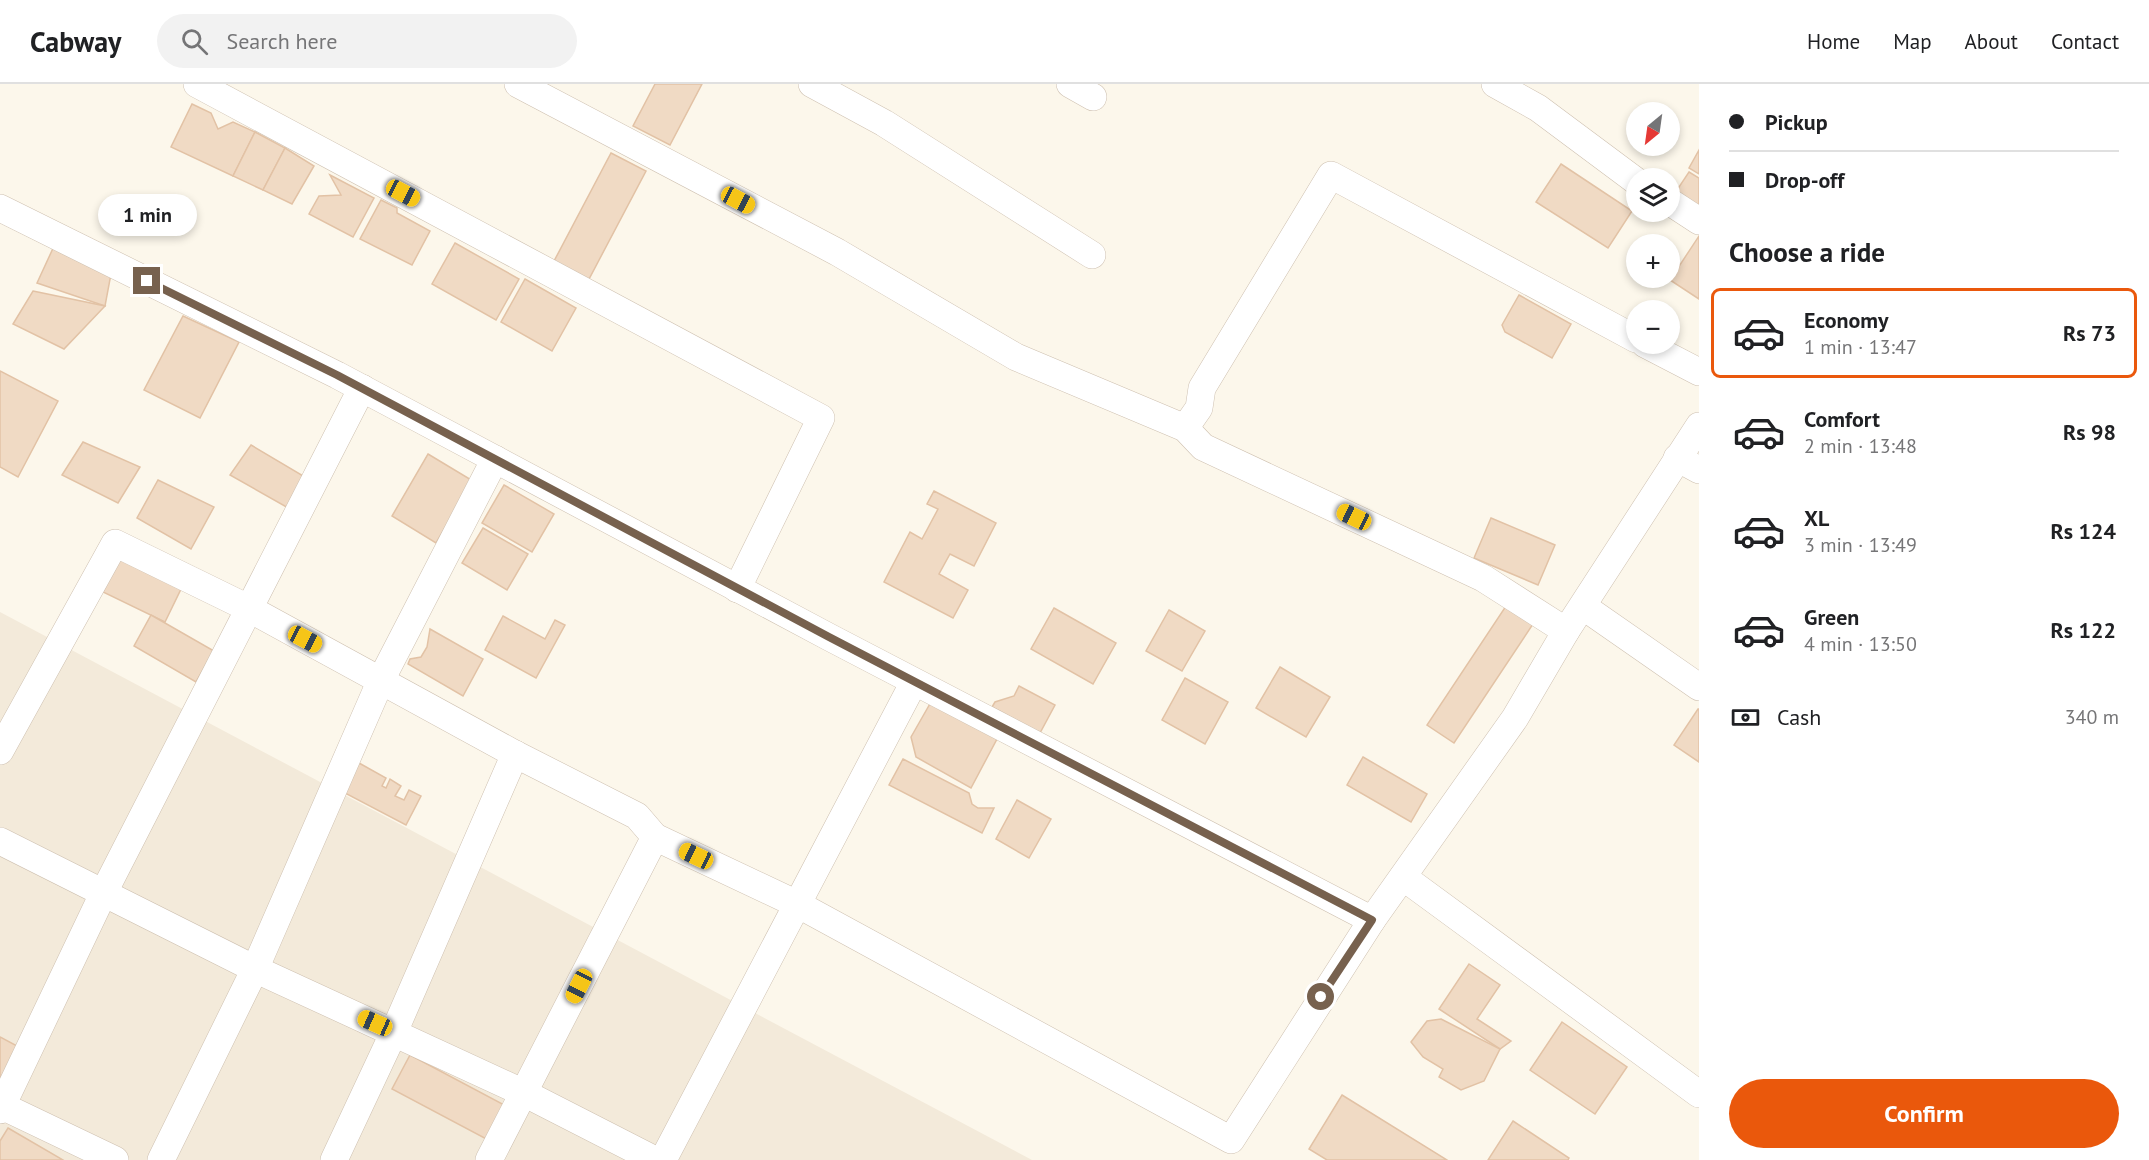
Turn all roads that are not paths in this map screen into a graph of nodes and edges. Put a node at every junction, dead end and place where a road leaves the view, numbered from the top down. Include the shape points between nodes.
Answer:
1 (197, 84) edge
2 (518, 84) edge
3 (812, 84) edge
4 (1495, 84) edge
5 (1626, 174) edge
6 (0, 208) edge
7 (1680, 209) edge
8 (1699, 221) edge
9 (1092, 255) dead end
10 (1626, 334) edge
11 (1664, 354) edge
12 (1699, 372) edge
13 (362, 388) junction
14 (1699, 426) edge
15 (1185, 428) junction
16 (495, 459) junction
17 (1688, 464) edge
18 (737, 589) junction
19 (1584, 607) junction
20 (248, 608) junction
21 (1566, 631) junction
22 (381, 680) junction
23 (914, 682) junction
24 (1699, 687) edge
25 (0, 751) edge
26 (515, 754) junction
27 (655, 837) junction
28 (0, 841) edge
29 (1403, 877) junction
30 (104, 892) junction
31 (799, 905) junction
32 (1372, 920) junction
33 (255, 969) junction
34 (394, 1032) junction
35 (524, 1093) junction
36 (1699, 1094) edge
37 (1, 1107) edge
38 (115, 1160) edge
39 (161, 1160) edge
40 (334, 1160) edge
41 (489, 1160) edge
42 (655, 1160) edge
43 (663, 1160) edge

1 - 18 street via 821,418
2 - 15 street via 837,252 1016,357
3 - 9 street via 884,123
4 - 5 street via 1538,108
6 - 13 street
7 - 8 street
10 - 15 street via 1331,175 1202,388 1199,408
11 - 12 street
13 - 16 street
13 - 20 street
14 - 17 street
15 - 21 street via 1203,447 1483,578
16 - 18 street
16 - 22 street
17 - 19 street
18 - 23 street
19 - 21 street
19 - 24 street
20 - 22 street
20 - 25 street via 115,543
20 - 30 street
21 - 29 street via 1515,718
22 - 26 street
22 - 33 street
23 - 31 street
23 - 32 street
26 - 27 street via 637,816
26 - 34 street
27 - 31 street
27 - 35 street
28 - 30 street
29 - 32 street
29 - 36 street
30 - 33 street
30 - 37 street
31 - 32 street via 1231,1140
31 - 43 street
33 - 34 street
33 - 39 street
34 - 35 street
34 - 40 street
35 - 41 street
35 - 42 street
37 - 38 street

